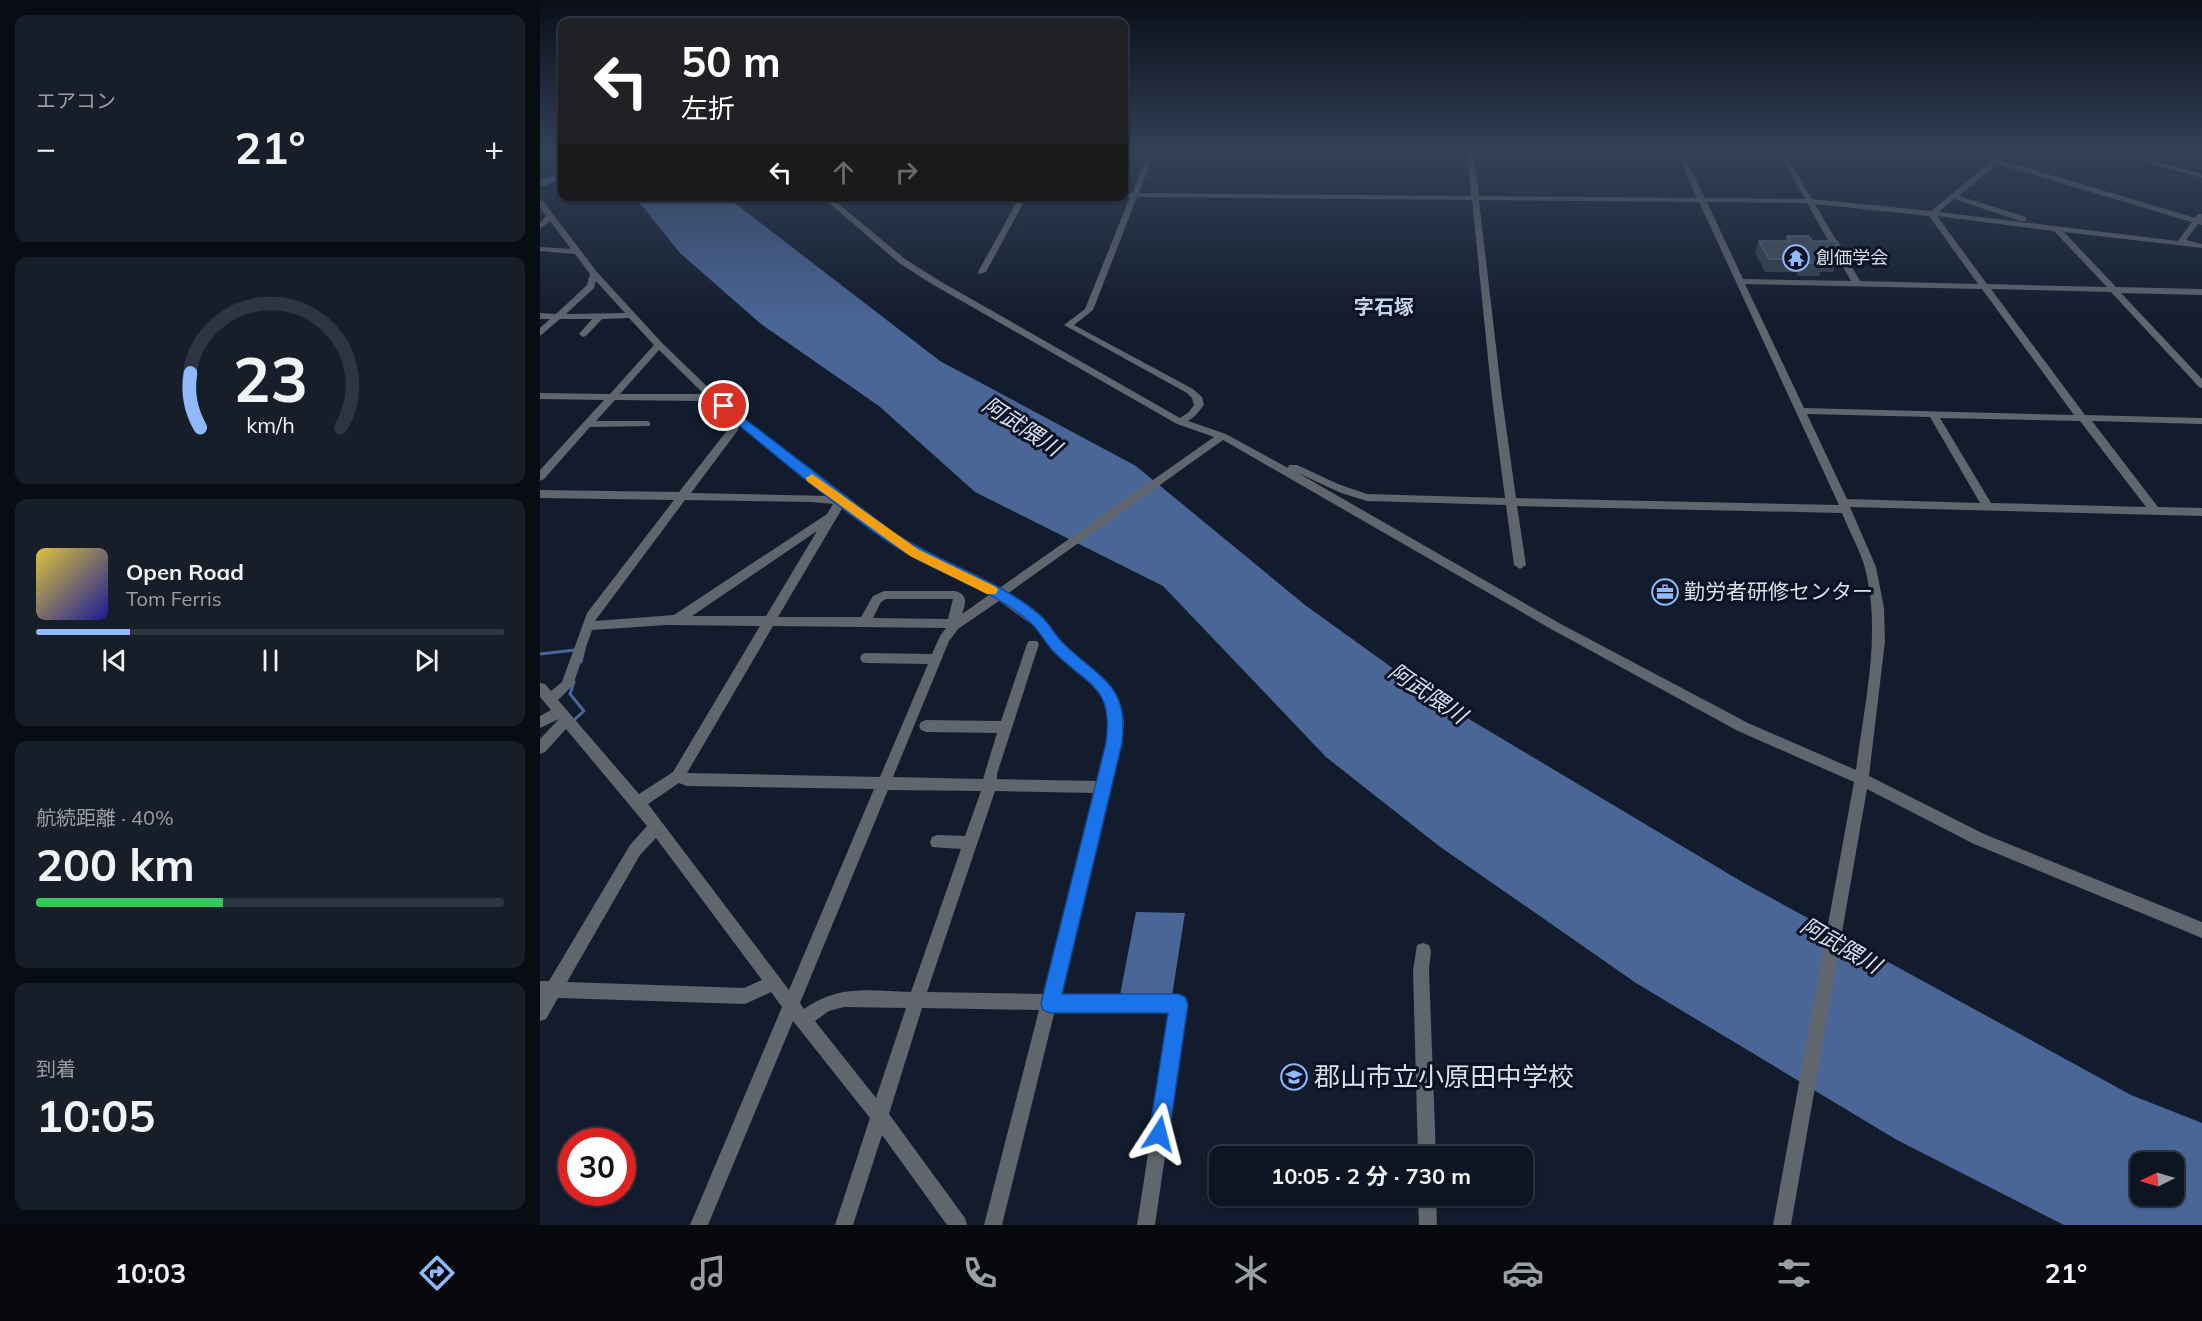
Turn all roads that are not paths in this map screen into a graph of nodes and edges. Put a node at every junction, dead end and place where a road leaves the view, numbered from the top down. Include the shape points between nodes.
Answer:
1 (544, 208) edge
2 (839, 208) edge
3 (1017, 208) edge
4 (1129, 208) edge
5 (1477, 208) edge
6 (1705, 208) edge
7 (1814, 208) edge
8 (1877, 208) edge
9 (1939, 208) edge
10 (1990, 208) edge
11 (2159, 208) edge
12 (1932, 214) junction
13 (550, 217) junction
14 (2200, 220) edge
15 (2039, 226) junction
16 (540, 227) edge
17 (2057, 229) junction
18 (2187, 244) junction
19 (2202, 246) edge
20 (540, 249) edge
21 (577, 252) junction
22 (2202, 255) edge
23 (982, 272) dead end
24 (594, 274) junction
25 (1739, 280) junction
26 (1857, 284) junction
27 (1983, 288) junction
28 (2115, 290) junction
29 (2202, 292) edge
30 (631, 315) junction
31 (540, 316) edge
32 (559, 316) junction
33 (599, 317) junction
34 (540, 333) edge
35 (583, 334) dead end
36 (659, 345) junction
37 (2202, 385) edge
38 (540, 396) edge
39 (615, 396) junction
40 (712, 396) junction
41 (1800, 411) junction
42 (1933, 414) junction
43 (736, 417) junction
44 (2081, 417) junction
45 (2202, 420) edge
46 (1180, 422) junction
47 (589, 424) junction
48 (647, 424) dead end
49 (1219, 439) junction
50 (1258, 455) junction
51 (540, 477) edge
52 (540, 494) edge
53 (681, 496) junction
54 (841, 502) junction
55 (1512, 502) junction
56 (1987, 505) junction
57 (1844, 506) junction
58 (2155, 511) junction
59 (2202, 512) edge
60 (831, 517) junction
61 (1520, 565) dead end
62 (1005, 590) junction
63 (676, 620) junction
64 (769, 620) junction
65 (865, 622) junction
66 (953, 625) junction
67 (587, 626) junction
68 (1033, 644) dead end
69 (866, 658) dead end
70 (936, 659) junction
71 (555, 704) edge
72 (540, 722) edge
73 (926, 726) dead end
74 (1006, 727) junction
75 (540, 748) edge
76 (678, 776) junction
77 (1860, 784) junction
78 (884, 785) junction
79 (990, 785) junction
80 (1104, 787) junction
81 (638, 803) junction
82 (656, 827) junction
83 (937, 842) dead end
84 (970, 843) junction
85 (2202, 930) edge
86 (1424, 951) dead end
87 (775, 982) junction
88 (547, 989) edge
89 (916, 1001) junction
90 (1050, 1003) junction
91 (791, 1005) junction
92 (540, 1013) edge
93 (804, 1019) junction
94 (880, 1118) junction
95 (1426, 1146) edge
96 (1427, 1206) edge
97 (699, 1225) edge
98 (844, 1225) edge
99 (958, 1225) edge
100 (993, 1225) edge
101 (1146, 1225) edge
102 (1428, 1225) edge
103 (1782, 1225) edge

1 - 13 street
2 - 46 street via 902,261 935,282
3 - 23 street
4 - 46 street via 1089,310 1068,325 1197,397 1199,405
5 - 55 street
6 - 25 street
7 - 26 street
8 - 12 street
9 - 12 street
10 - 15 street
11 - 14 street
12 - 15 street
12 - 27 street
13 - 16 street
13 - 21 street
14 - 18 street via 2182,240
15 - 17 street
17 - 18 street
17 - 28 street
18 - 19 street
18 - 22 street
20 - 21 street
21 - 24 street
24 - 30 street
24 - 32 street via 591,286
25 - 26 street
25 - 41 street
26 - 27 street
27 - 28 street
27 - 44 street
28 - 29 street
28 - 37 street
30 - 33 street
30 - 36 street
31 - 32 street
32 - 33 street
32 - 34 street
33 - 35 street
36 - 39 street
36 - 40 street
38 - 39 street
39 - 40 street
39 - 47 street
40 - 43 street
41 - 42 street
41 - 57 street
42 - 44 street
42 - 56 street
43 - 53 street via 734,428
43 - 54 street
44 - 45 street
44 - 58 street
46 - 49 street
47 - 48 street
47 - 51 street
49 - 50 street
49 - 62 street
50 - 55 street via 1362,498
50 - 77 street via 1555,626
52 - 53 street
53 - 54 street
53 - 67 street
54 - 60 street
54 - 62 street via 915,553
55 - 57 street
55 - 61 street
56 - 57 street
56 - 58 street
57 - 77 street via 1870,567 1878,615 1879,641
58 - 59 street
60 - 63 street
60 - 64 street
62 - 66 street
62 - 80 street via 1058,647 1090,674 1114,704 1117,721
63 - 64 street
63 - 67 street
64 - 65 street
64 - 76 street
65 - 66 street
65 - 66 street via 879,597 955,595 959,604
66 - 70 street
67 - 71 street via 567,685
68 - 74 street
69 - 70 street
70 - 78 street
71 - 72 street
71 - 75 street
71 - 81 street
73 - 74 street
74 - 79 street
76 - 78 street via 687,780
76 - 81 street
77 - 85 street via 1979,839
77 - 103 street
78 - 79 street
78 - 91 street
79 - 80 street
79 - 84 street
80 - 90 street
81 - 82 street
82 - 87 street
82 - 88 street via 635,850
83 - 84 street
84 - 89 street
86 - 95 street via 1421,970
87 - 88 street via 745,996
87 - 91 street
88 - 92 street
89 - 90 street
89 - 93 street via 834,1000
89 - 94 street
90 - 100 street
90 - 101 street via 1179,1004
91 - 93 street
91 - 97 street
93 - 94 street
94 - 98 street
94 - 99 street
96 - 102 street

